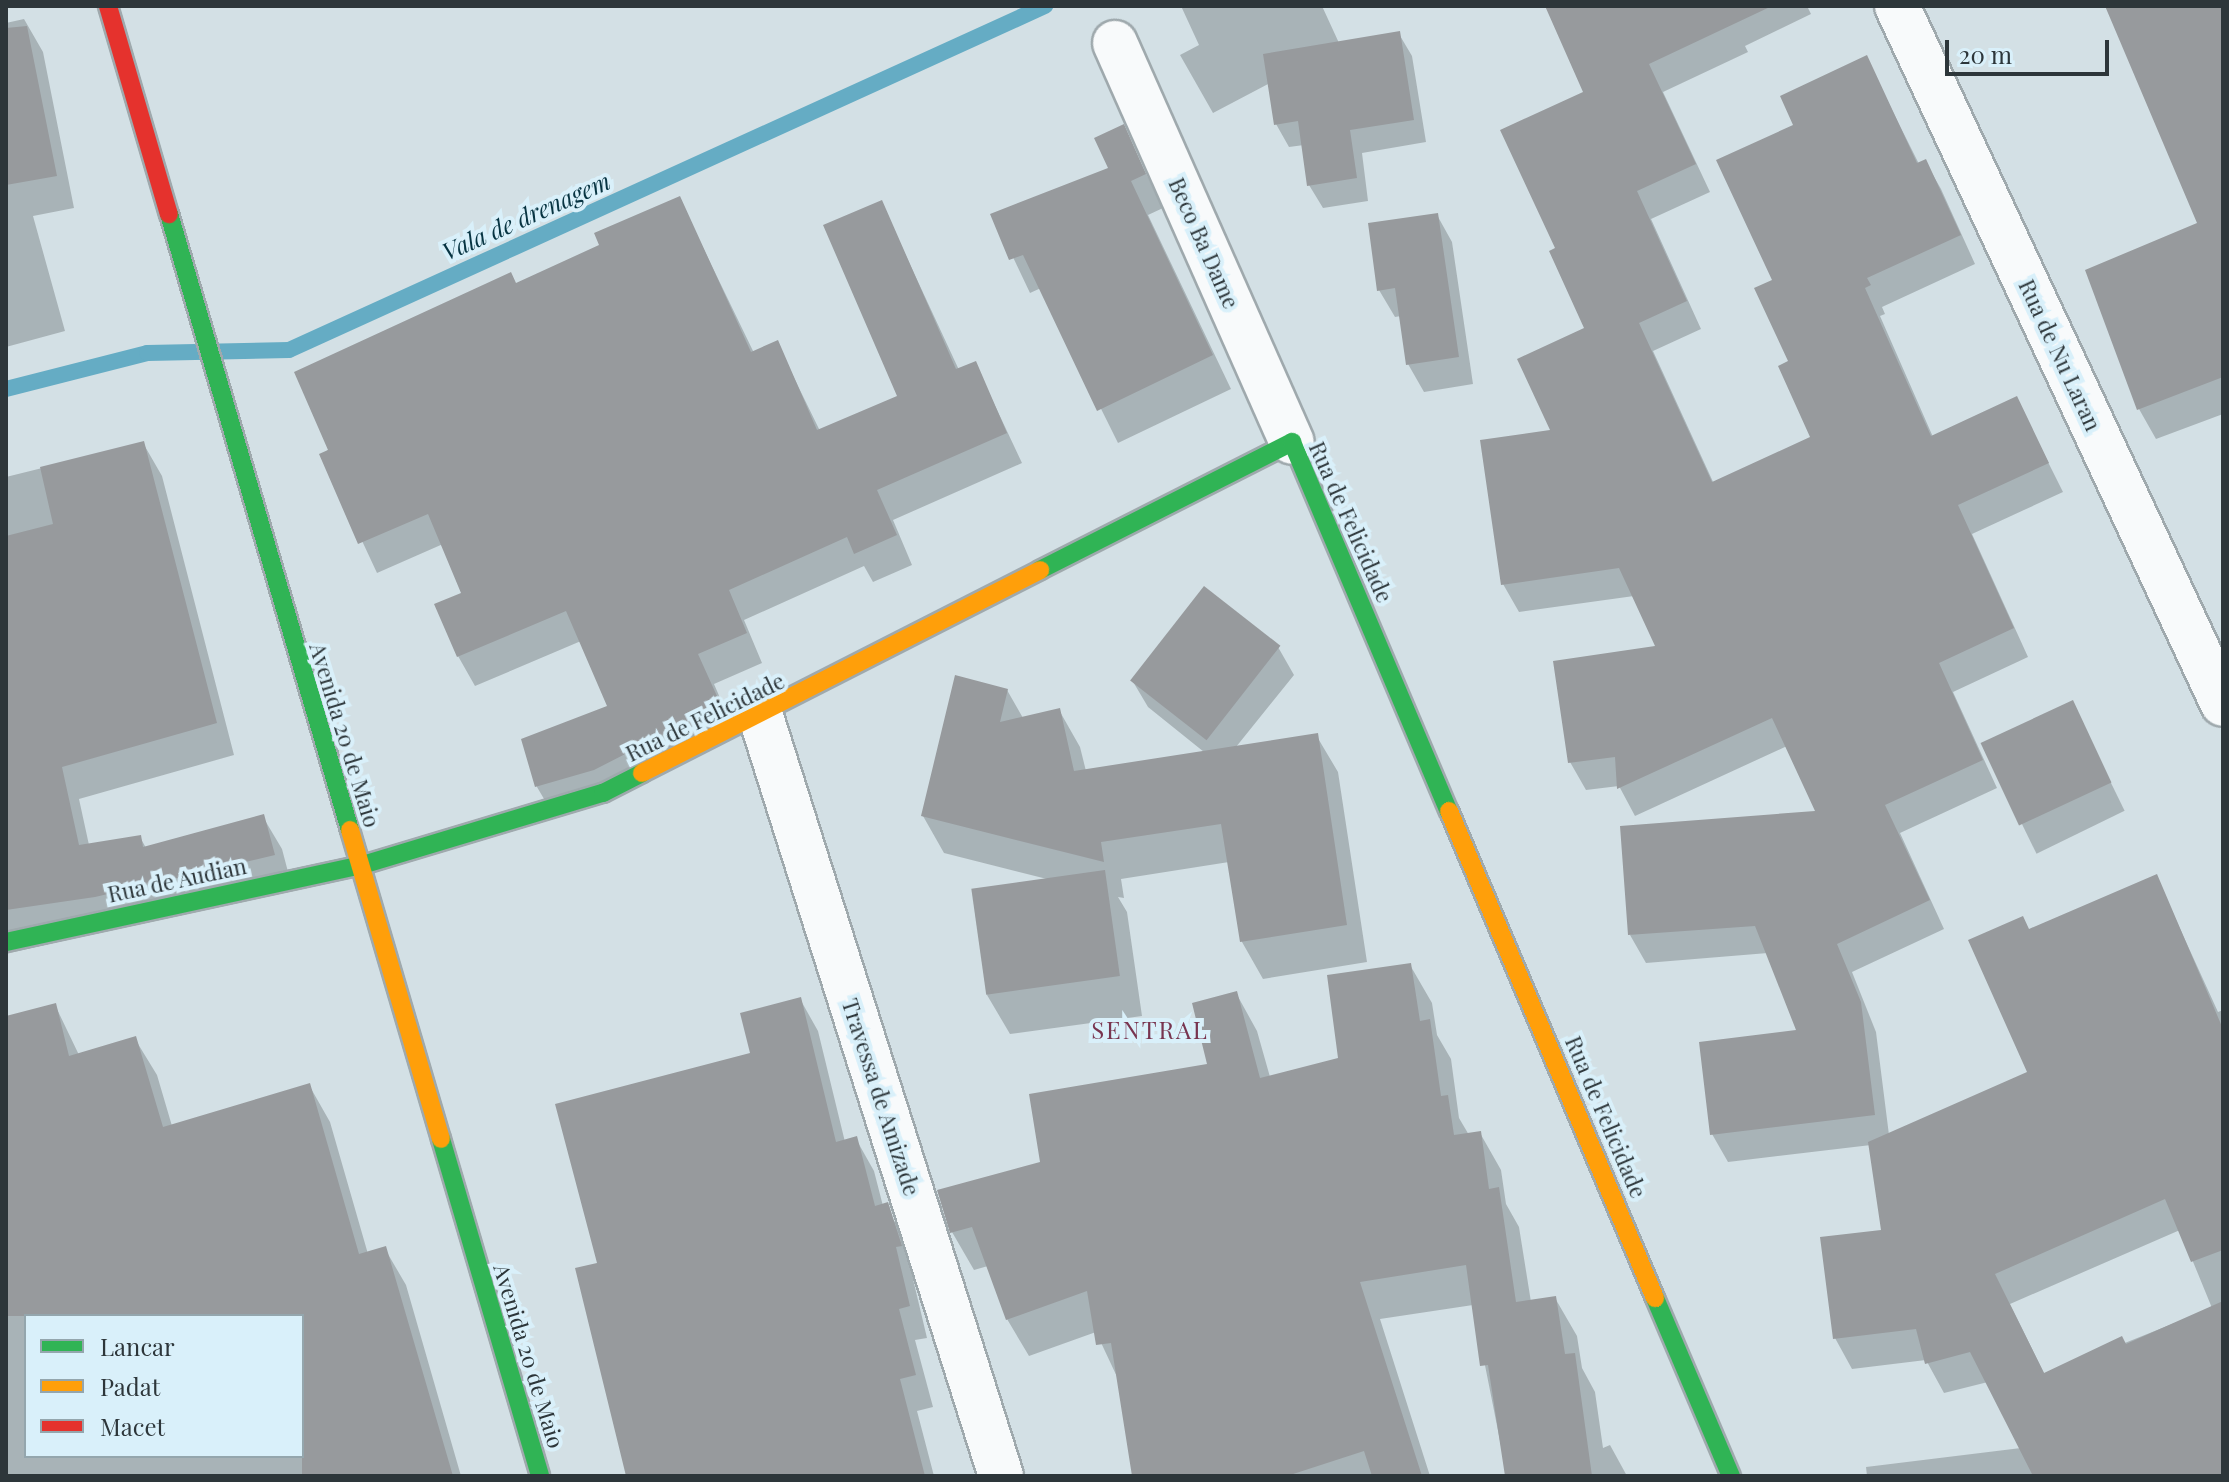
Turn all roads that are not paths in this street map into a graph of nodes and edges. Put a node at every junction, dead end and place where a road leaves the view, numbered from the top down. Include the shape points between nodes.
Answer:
1 (108, 6) edge
2 (1897, 6) edge
3 (1115, 43) dead end
4 (1292, 442) junction
5 (2223, 704) edge
6 (761, 717) junction
7 (359, 866) junction
8 (6, 942) edge
9 (540, 1476) edge
10 (1001, 1476) edge
11 (1731, 1476) edge

1 - 7 street, Avenida 20 de Maio
2 - 5 street, Rua de Nu Laran
3 - 4 street, Beco Ba Dame
4 - 6 street, Rua de Felicidade
4 - 11 street, Rua de Felicidade
6 - 7 street, Rua de Felicidade via 603,793
6 - 10 street, Travessa de Amizade
7 - 8 street, Rua de Audian
7 - 9 street, Avenida 20 de Maio

